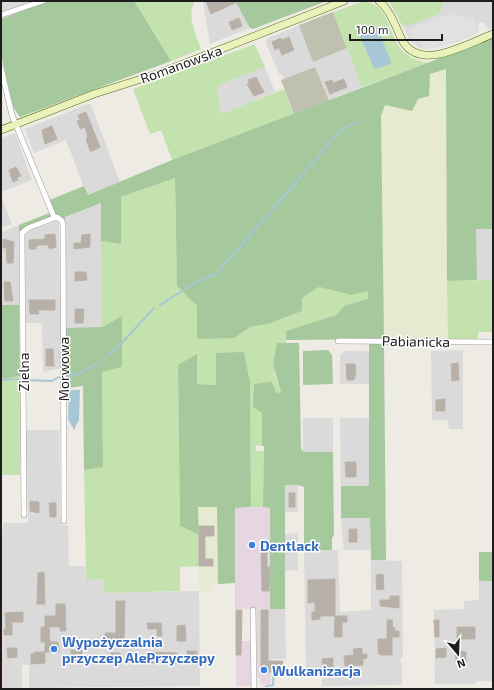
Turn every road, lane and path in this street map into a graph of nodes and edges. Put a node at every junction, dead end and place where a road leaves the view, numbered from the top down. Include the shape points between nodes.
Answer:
1 (43, 1) edge
2 (344, 1) edge
3 (379, 1) edge
4 (1, 15) edge
5 (493, 34) edge
6 (1, 68) edge
7 (17, 124) junction
8 (1, 130) edge
9 (54, 217) junction
10 (338, 341) dead end
11 (493, 342) edge
12 (24, 515) dead end
13 (64, 522) dead end
14 (253, 610) dead end
15 (254, 689) edge

1 - 4 street
2 - 7 street, Romanowska via 160,73 94,94
3 - 5 street via 387,9 404,44 420,56 439,54
6 - 7 street via 9,106
7 - 8 street, Romanowska
7 - 9 street
9 - 12 street, Zielna via 22,232
9 - 13 street, Morwowa via 60,218 63,226
10 - 11 street, Pabianicka
14 - 15 street

